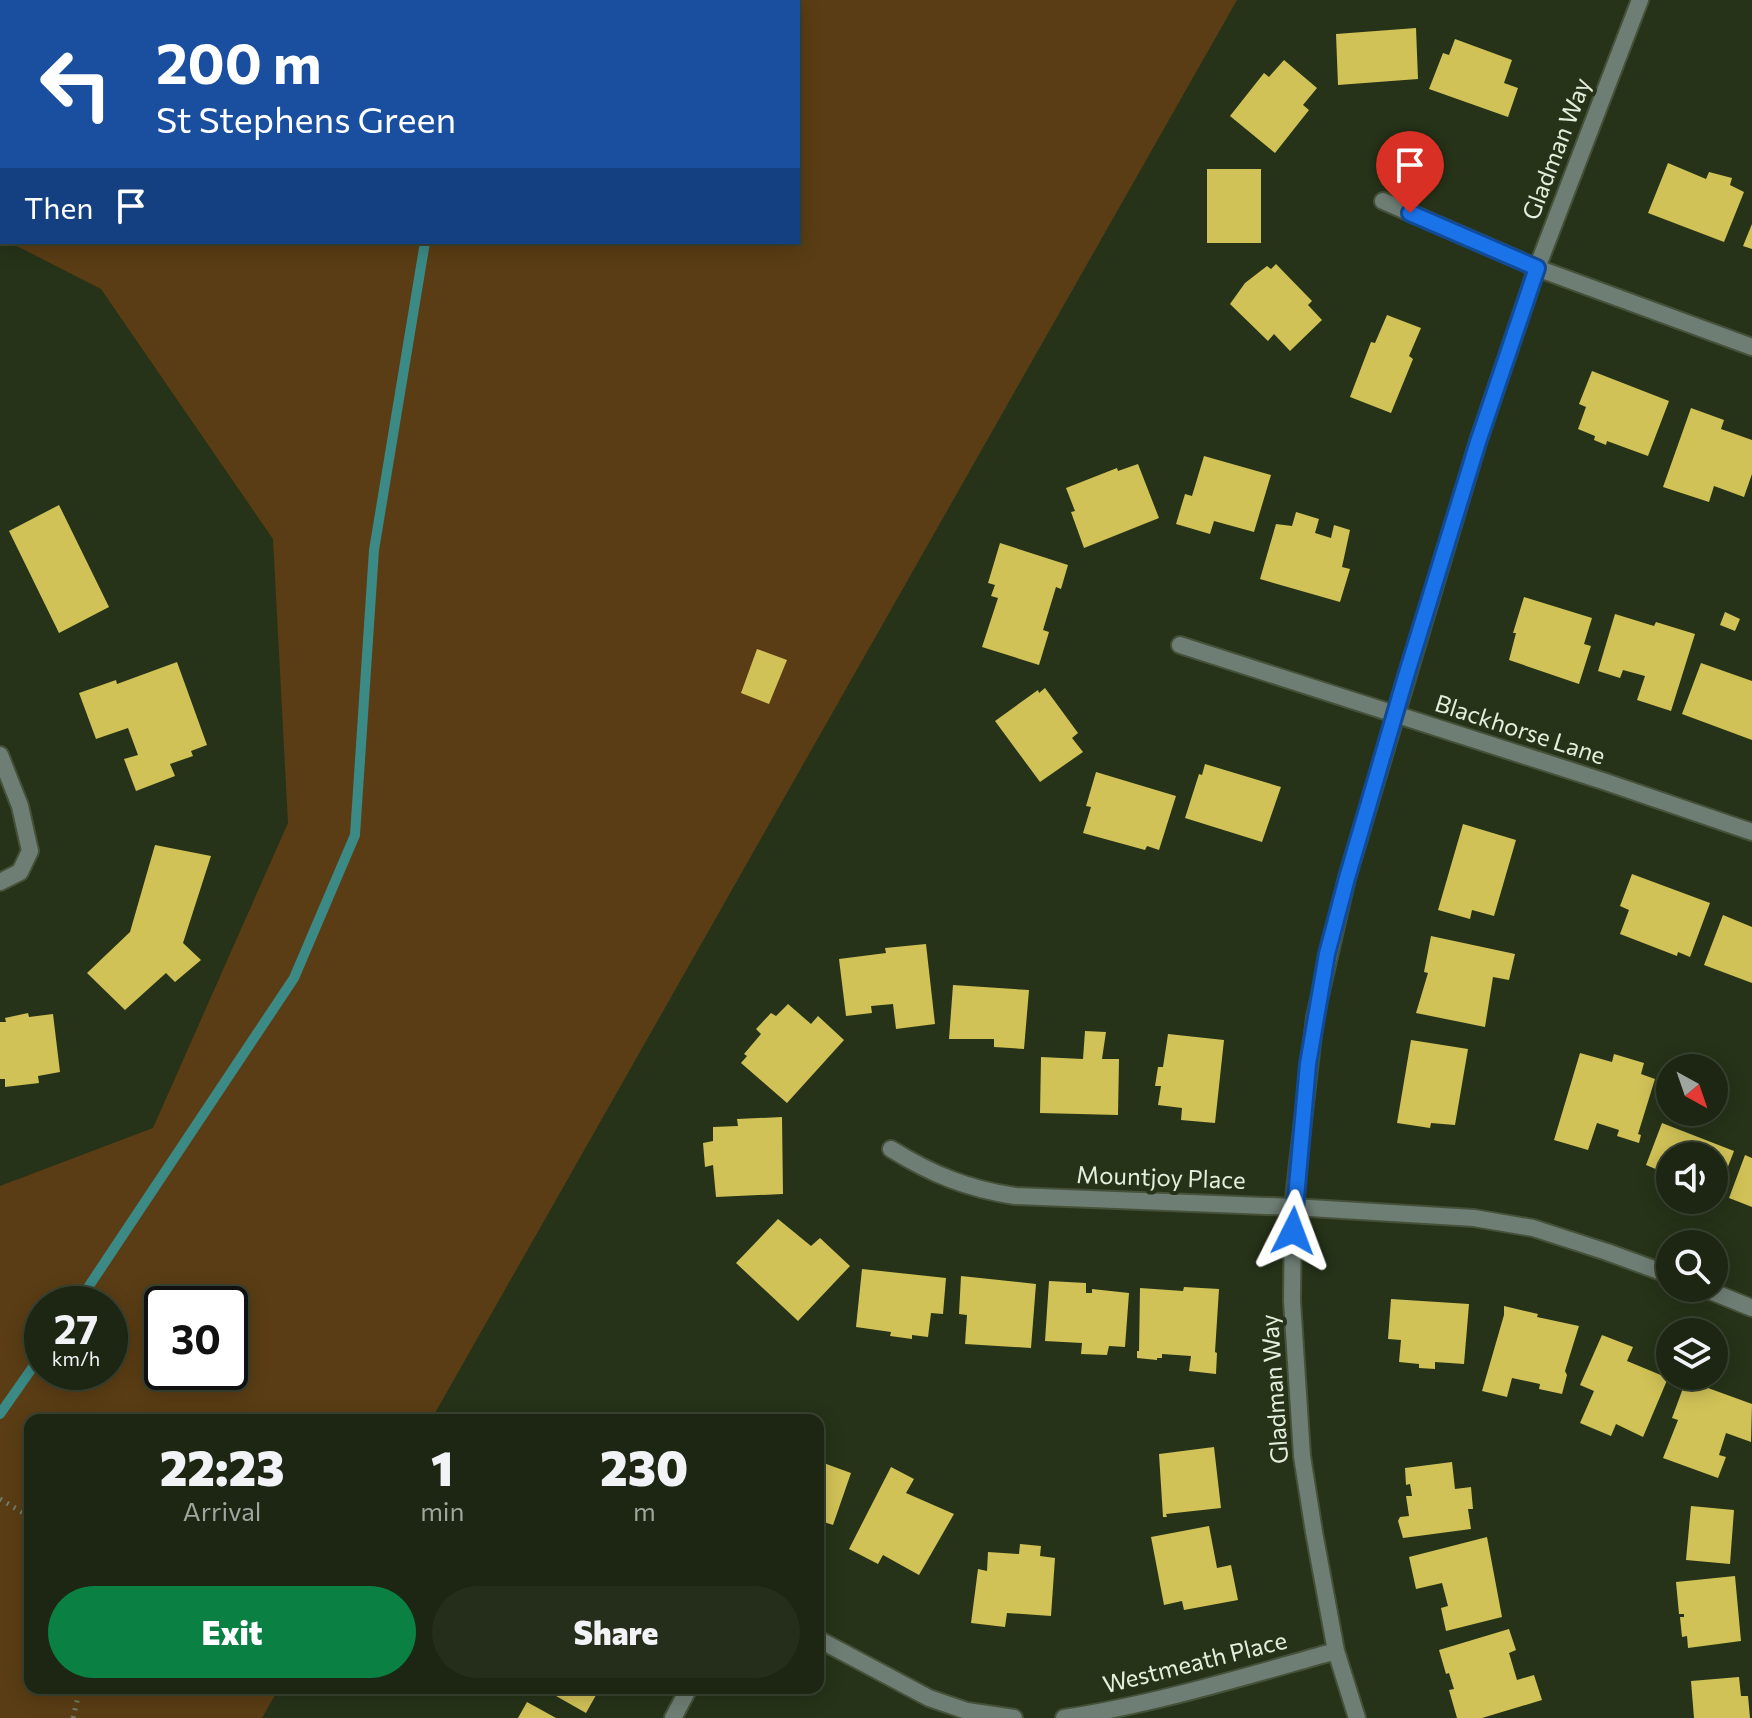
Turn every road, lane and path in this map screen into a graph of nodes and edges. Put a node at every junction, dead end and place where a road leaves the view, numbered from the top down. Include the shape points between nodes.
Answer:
1 (1640, 0) edge
2 (1383, 201) dead end
3 (1537, 268) junction
4 (1752, 347) edge
5 (1180, 645) dead end
6 (1394, 715) junction
7 (0, 755) edge
8 (1752, 832) edge
9 (0, 882) edge
10 (891, 1149) dead end
11 (1293, 1207) junction
12 (1656, 1270) edge
13 (1728, 1298) edge
14 (1752, 1308) edge
15 (0, 1499) edge
16 (24, 1513) edge
17 (824, 1642) edge
18 (1336, 1651) junction
19 (79, 1694) edge
20 (686, 1694) edge
21 (73, 1718) edge
22 (673, 1718) edge
23 (1014, 1718) edge
24 (1064, 1718) edge
25 (1357, 1718) edge

1 - 3 street, Gladman Way
2 - 3 street
3 - 4 street
3 - 6 street, Gladman Way
5 - 6 street, Blackhorse Lane
6 - 8 street, Blackhorse Lane
6 - 11 street, Gladman Way via 1322,979
7 - 9 street via 30,851 20,872
10 - 11 street, Mountjoy Place via 923,1169 979,1191
11 - 12 street, Mountjoy Place via 1474,1218 1533,1228
11 - 18 street, Gladman Way via 1292,1301 1302,1456
13 - 14 street
15 - 16 path
17 - 23 street via 929,1698
18 - 24 street, Westmeath Place via 1110,1711
18 - 25 street, Gladman Way
19 - 21 path
20 - 22 street

